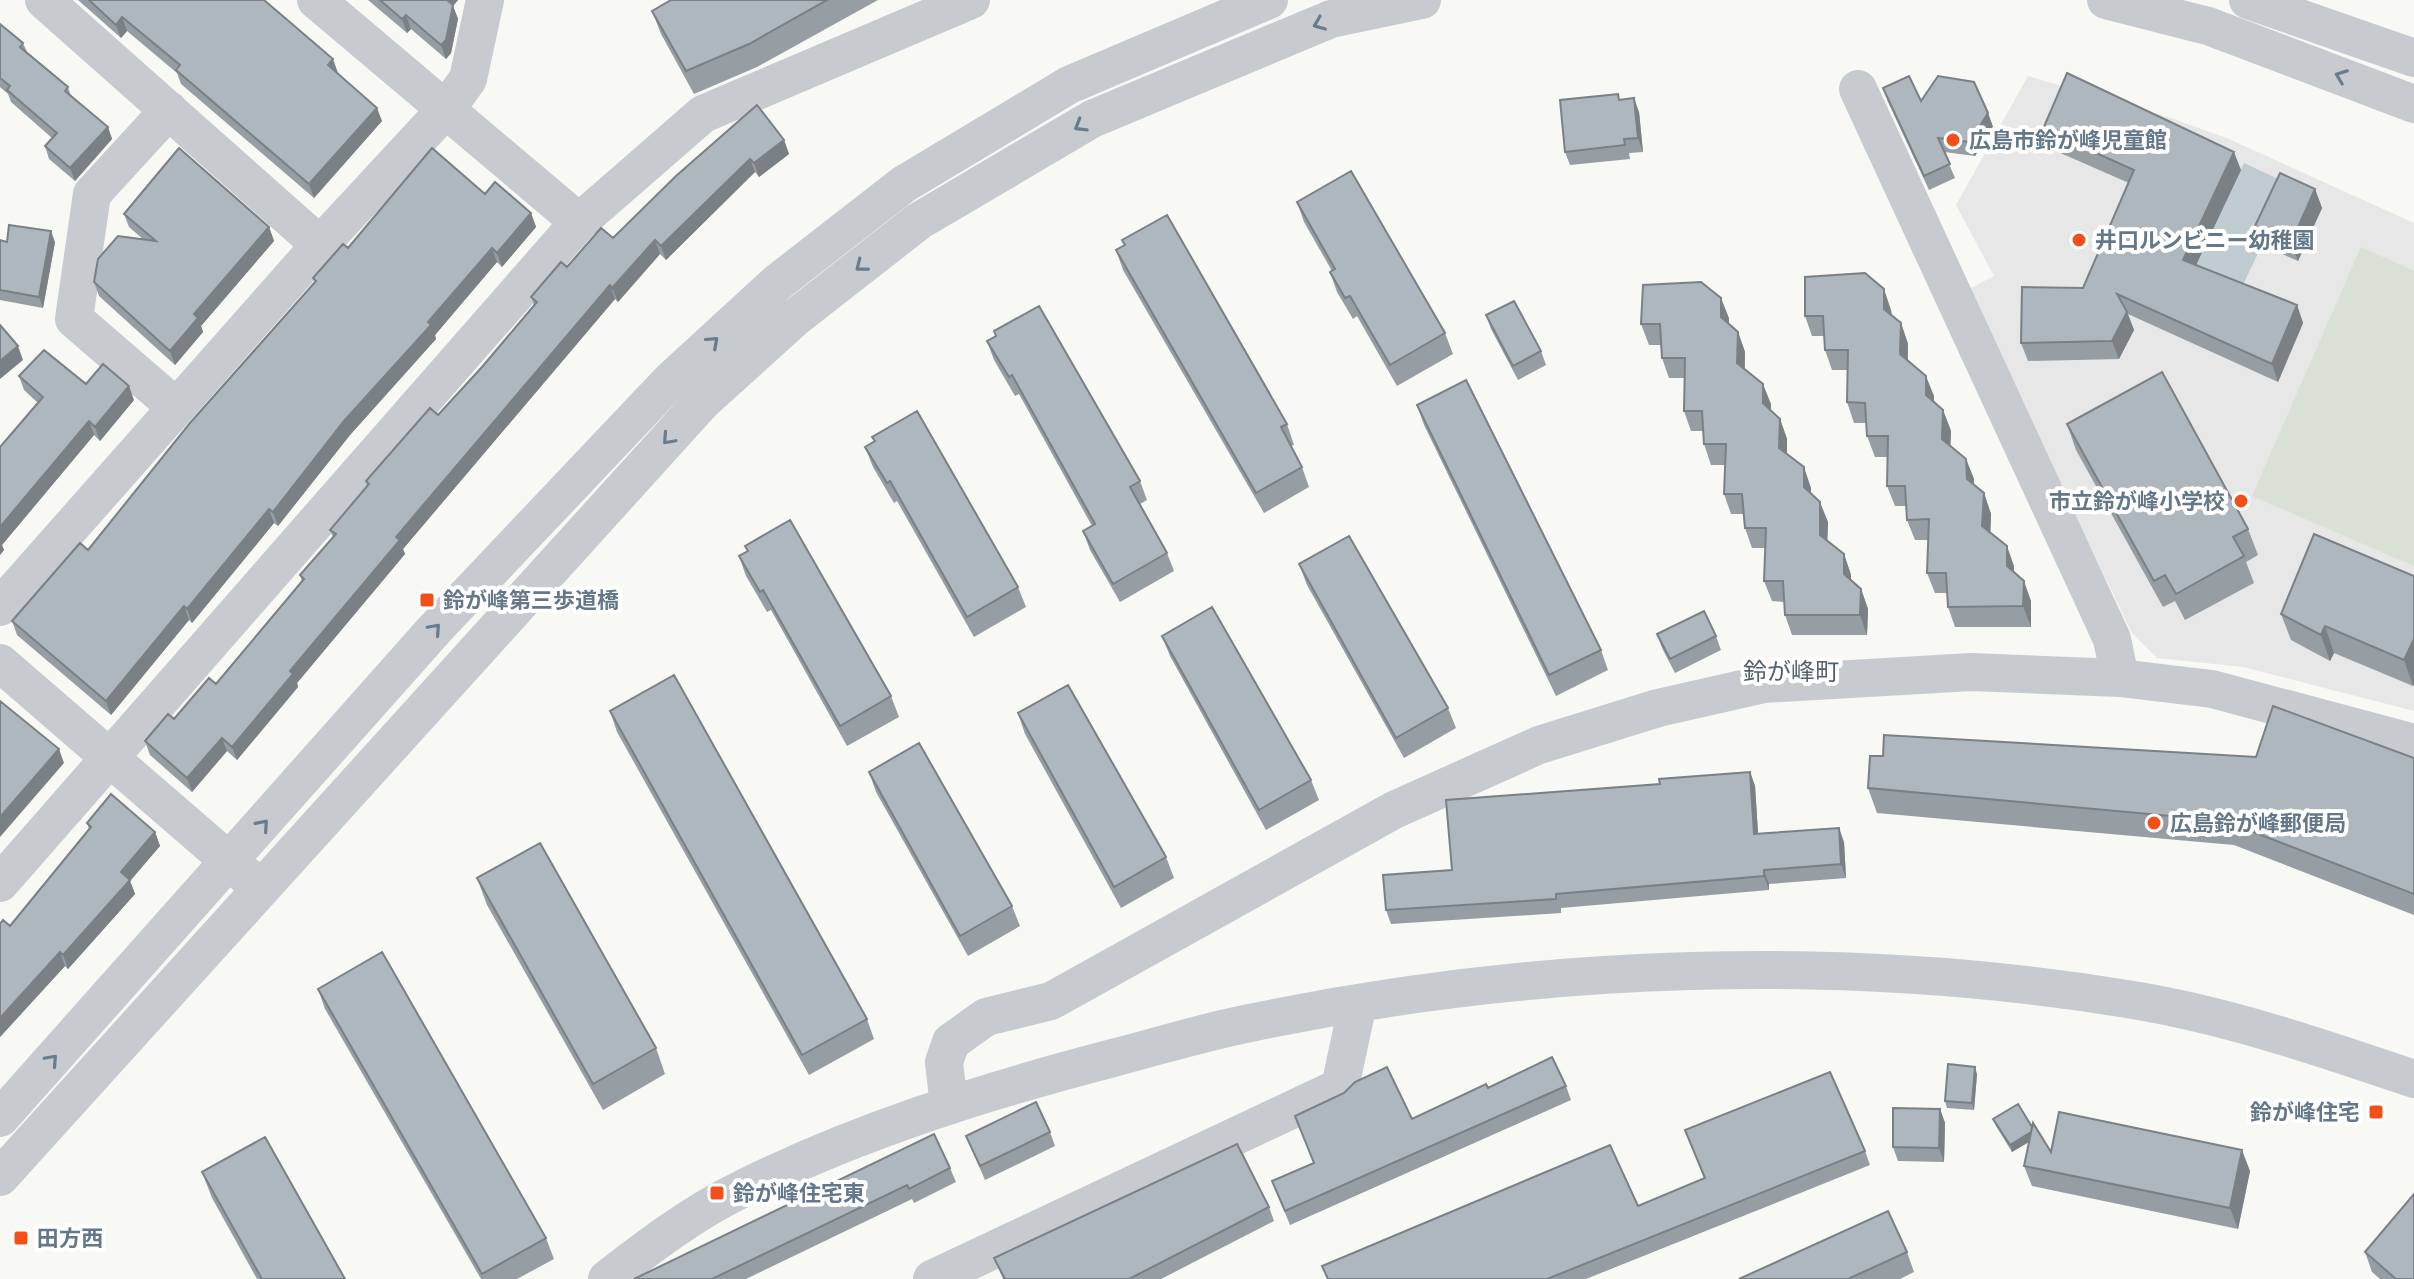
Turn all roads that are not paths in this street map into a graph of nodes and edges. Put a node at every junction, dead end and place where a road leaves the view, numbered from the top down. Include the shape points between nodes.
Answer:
1 (44, 0) edge
2 (316, 0) edge
3 (485, 0) edge
4 (1269, 0) edge
5 (1422, 0) edge
6 (2106, 0) edge
7 (2248, 0) edge
8 (958, 2) edge
9 (2414, 58) edge
10 (1858, 89) dead end
11 (2414, 104) edge
12 (447, 108) junction
13 (169, 110) junction
14 (579, 222) junction
15 (320, 245) junction
16 (176, 407) junction
17 (0, 607) edge
18 (0, 663) edge
19 (2120, 678) junction
20 (2414, 743) edge
21 (112, 758) junction
22 (231, 862) junction
23 (0, 883) edge
24 (261, 888) junction
25 (1358, 1003) junction
26 (2414, 1079) edge
27 (949, 1106) junction
28 (0, 1118) edge
29 (0, 1177) edge
30 (607, 1279) edge
31 (932, 1279) edge

1 - 13 street
2 - 12 street
3 - 12 street via 468,79
22 -> 4 street via 435,629 670,381 778,282 904,184 1069,85
5 -> 24 street via 1331,19 1092,119 919,221 796,317 702,402
11 -> 6 street via 2208,26
7 - 9 street
8 - 14 street via 703,114
10 - 19 street via 2112,639
12 - 14 street
12 - 15 street
13 - 15 street
13 - 16 street via 92,194 74,319
14 - 21 street
15 - 16 street
16 - 17 street
18 - 21 street
19 - 20 street via 2212,689
19 - 27 street via 1971,672 1764,684 1658,708 1539,745 1394,810 1051,1001 986,1017 951,1042 944,1062
21 - 22 street
21 - 23 street
22 - 24 street
28 -> 22 street
24 - 29 street
25 - 26 street via 1566,977 1742,970 1907,974 2133,1000 2274,1031
25 - 27 street via 1247,1023
25 - 31 street via 1340,1087
27 - 30 street via 843,1143 736,1192

